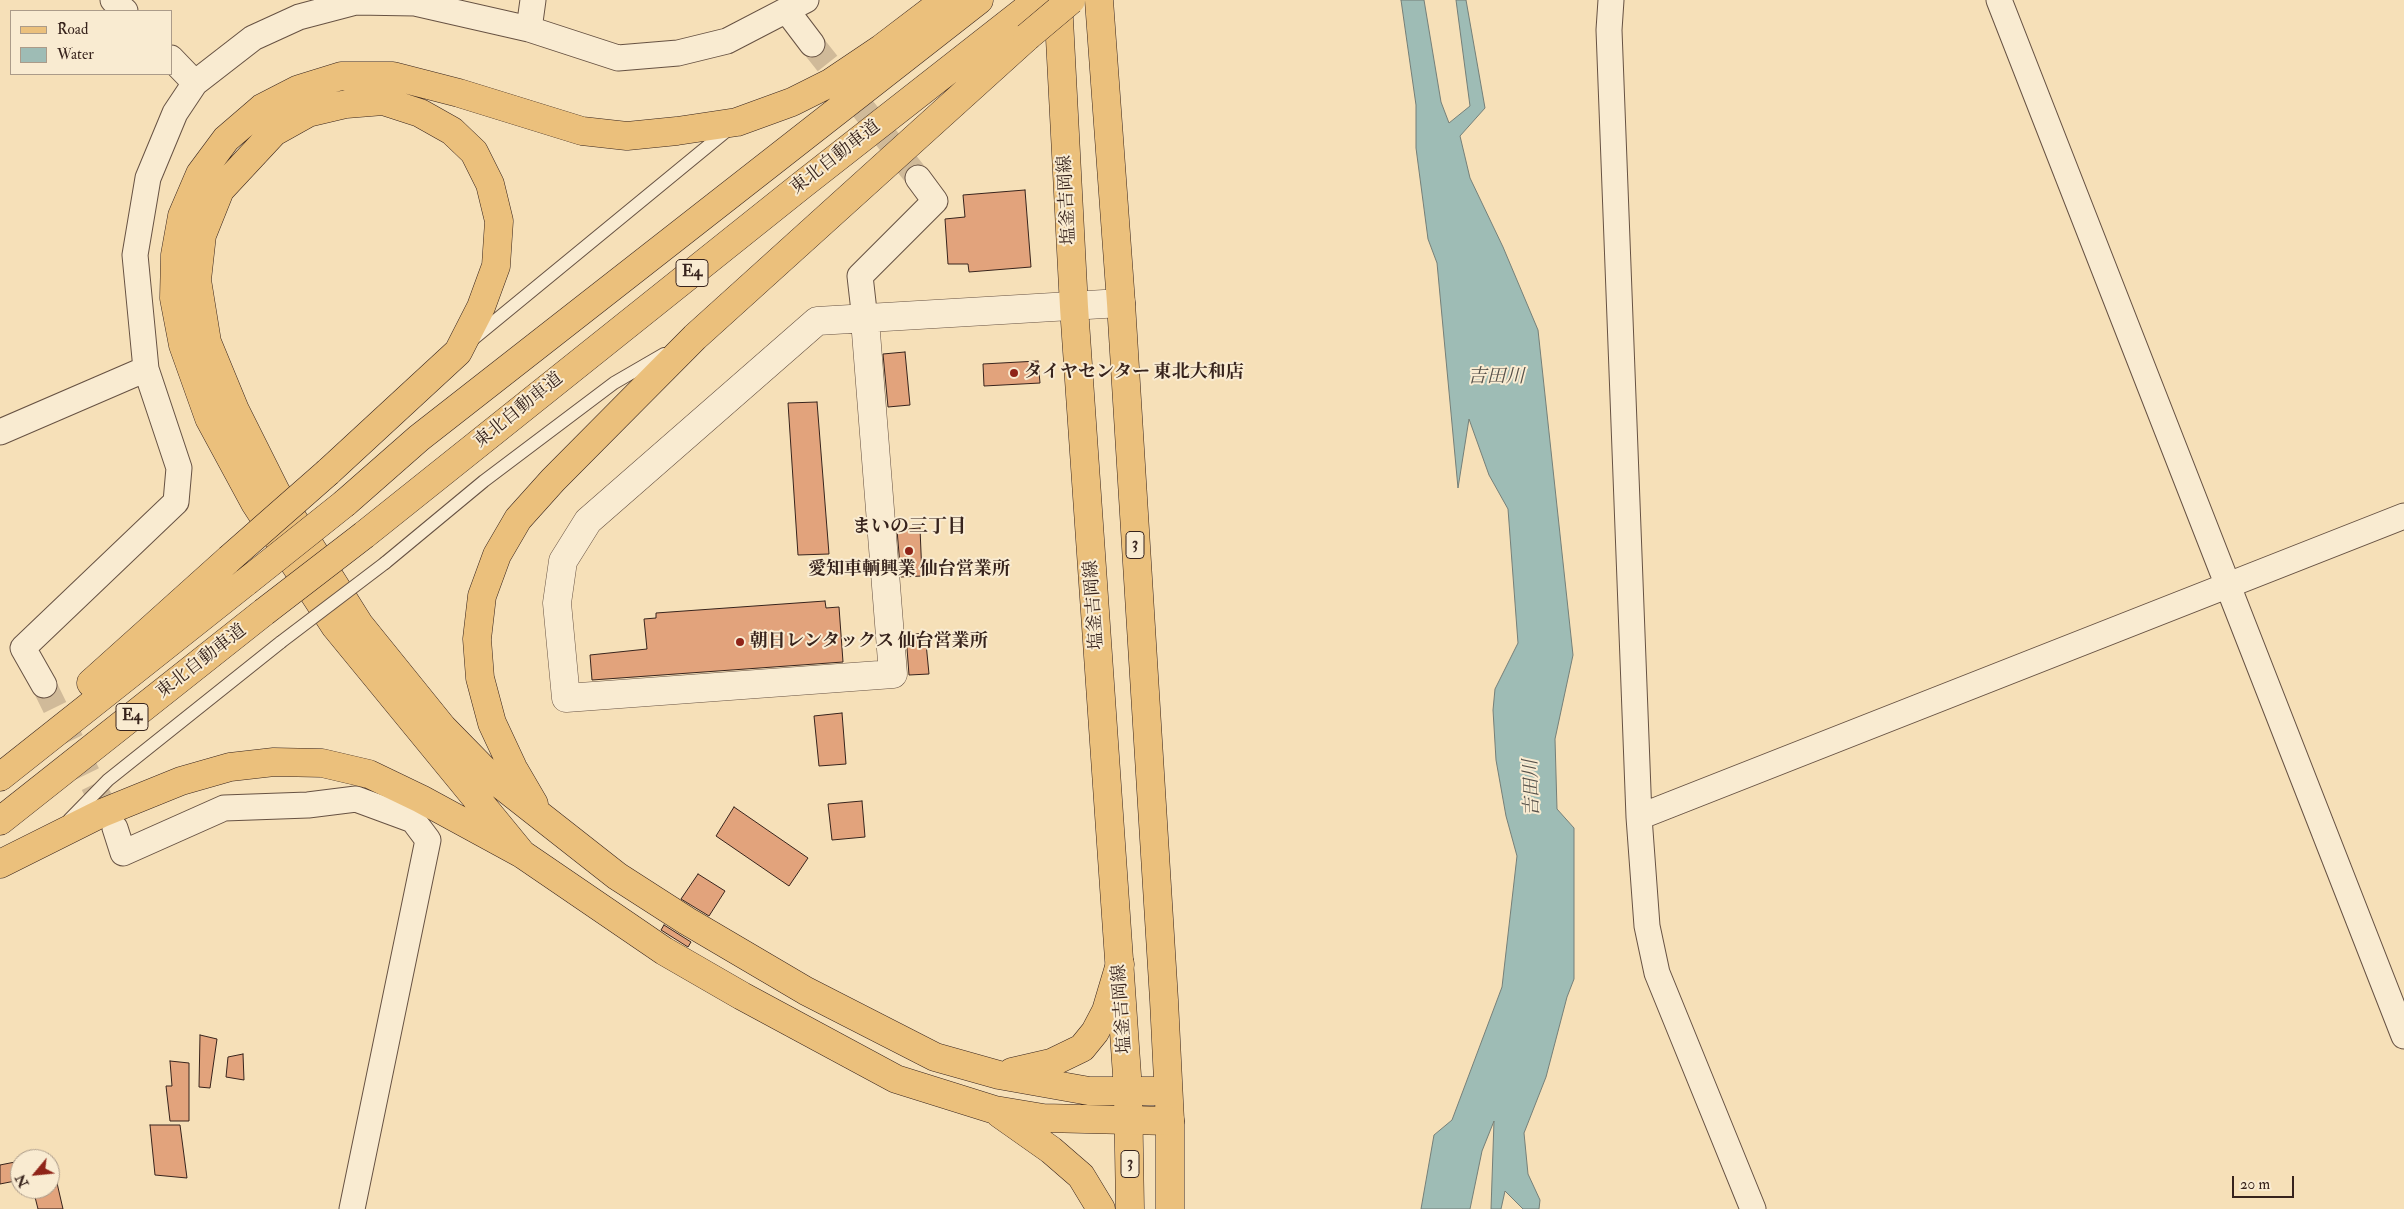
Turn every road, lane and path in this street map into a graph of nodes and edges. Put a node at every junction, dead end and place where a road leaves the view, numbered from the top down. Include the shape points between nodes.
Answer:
1 (113, 0) edge
2 (533, 0) edge
3 (945, 0) edge
4 (979, 0) edge
5 (1058, 0) edge
6 (1071, 0) edge
7 (1099, 0) edge
8 (1611, 0) edge
9 (1999, 0) edge
10 (797, 5) edge
11 (123, 10) edge
12 (1029, 17) edge
13 (529, 29) junction
14 (812, 44) tunnel mouth
15 (172, 59) edge
16 (195, 82) junction
17 (737, 122) junction
18 (918, 178) tunnel mouth
19 (1121, 303) junction
20 (1074, 307) junction
21 (865, 320) junction
22 (695, 337) junction
23 (458, 352) junction
24 (146, 369) junction
25 (0, 432) edge
26 (2404, 516) edge
27 (2227, 587) junction
28 (44, 685) tunnel mouth
29 (0, 767) edge
30 (0, 777) edge
31 (1639, 817) junction
32 (543, 820) junction
33 (0, 821) edge
34 (115, 828) tunnel mouth
35 (54, 836) junction
36 (522, 854) junction
37 (0, 864) edge
38 (1120, 964) junction
39 (2404, 1036) edge
40 (999, 1075) junction
41 (1128, 1090) junction
42 (1168, 1091) junction
43 (995, 1110) junction
44 (1130, 1120) junction
45 (1170, 1121) junction
46 (352, 1209) edge
47 (1101, 1209) edge
48 (1130, 1209) edge
49 (1170, 1209) edge
50 (1753, 1209) edge

1 - 11 street
2 - 13 street
3 - 17 main road via 882,48 830,82 792,102
4 - 30 main road, 東北自動車道 / E4, bridge via 419,438 345,503
5 - 20 main road, 塩釜吉岡線 / 3
6 - 12 main road, bridge
7 - 19 main road, 3
8 - 31 street via 1609,30
9 - 27 street
10 - 13 street via 727,41 678,53 618,58
10 - 14 street
12 - 22 main road
12 - 33 main road, 東北自動車道 / E4, bridge via 794,191
13 - 16 street via 415,3 356,2 299,17 254,38
15 - 16 street
16 - 24 street via 175,113 148,178 135,255
17 - 23 lane
17 - 36 main road via 627,136 582,132 394,76 341,76 299,90 262,108 226,139 200,174 182,216 174,255 174,298 183,345 209,418 256,503 335,626
18 - 21 street via 935,201 860,276
19 - 20 street
19 - 42 main road, 3
20 - 21 street
20 - 38 main road, 塩釜吉岡線 / 3
21 - 21 street via 817,321 588,521 563,561 557,603 566,698 893,674
22 - 32 main road via 518,519 497,555 482,596 478,649 480,678 492,723 512,768
22 - 35 lane, bridge via 614,383 484,481 385,563 108,780
23 - 29 main road, bridge
23 - 32 main road via 481,307 496,266 499,221 490,184 474,152 452,131 420,113 383,101 308,113 274,132 220,190 202,235 197,280 207,342 235,410 276,492 360,624 443,728 491,777
24 - 25 street
24 - 28 street via 178,468 176,502 23,648
26 - 27 street
27 - 31 street
27 - 39 street
31 - 50 street via 1647,926 1657,973
32 - 40 main road via 617,876 806,991 936,1057
34 - 46 street via 122,853 224,808 308,805 356,799 413,820 428,840
35 - 36 main road via 181,781 230,767 274,762 322,762 369,774
35 - 37 main road
36 - 43 main road via 664,951 742,996 896,1079
38 - 40 main road via 1106,1011 1082,1048 1052,1063
38 - 41 main road, 塩釜吉岡線 / 3
40 - 41 main road via 1089,1091
41 - 42 main road
41 - 44 main road, 塩釜吉岡線 / 3
42 - 45 main road, 3
43 - 44 main road via 1043,1118
43 - 47 main road via 1081,1176
44 - 45 main road
44 - 48 main road, 塩釜吉岡線 / 3
45 - 49 main road, 3

